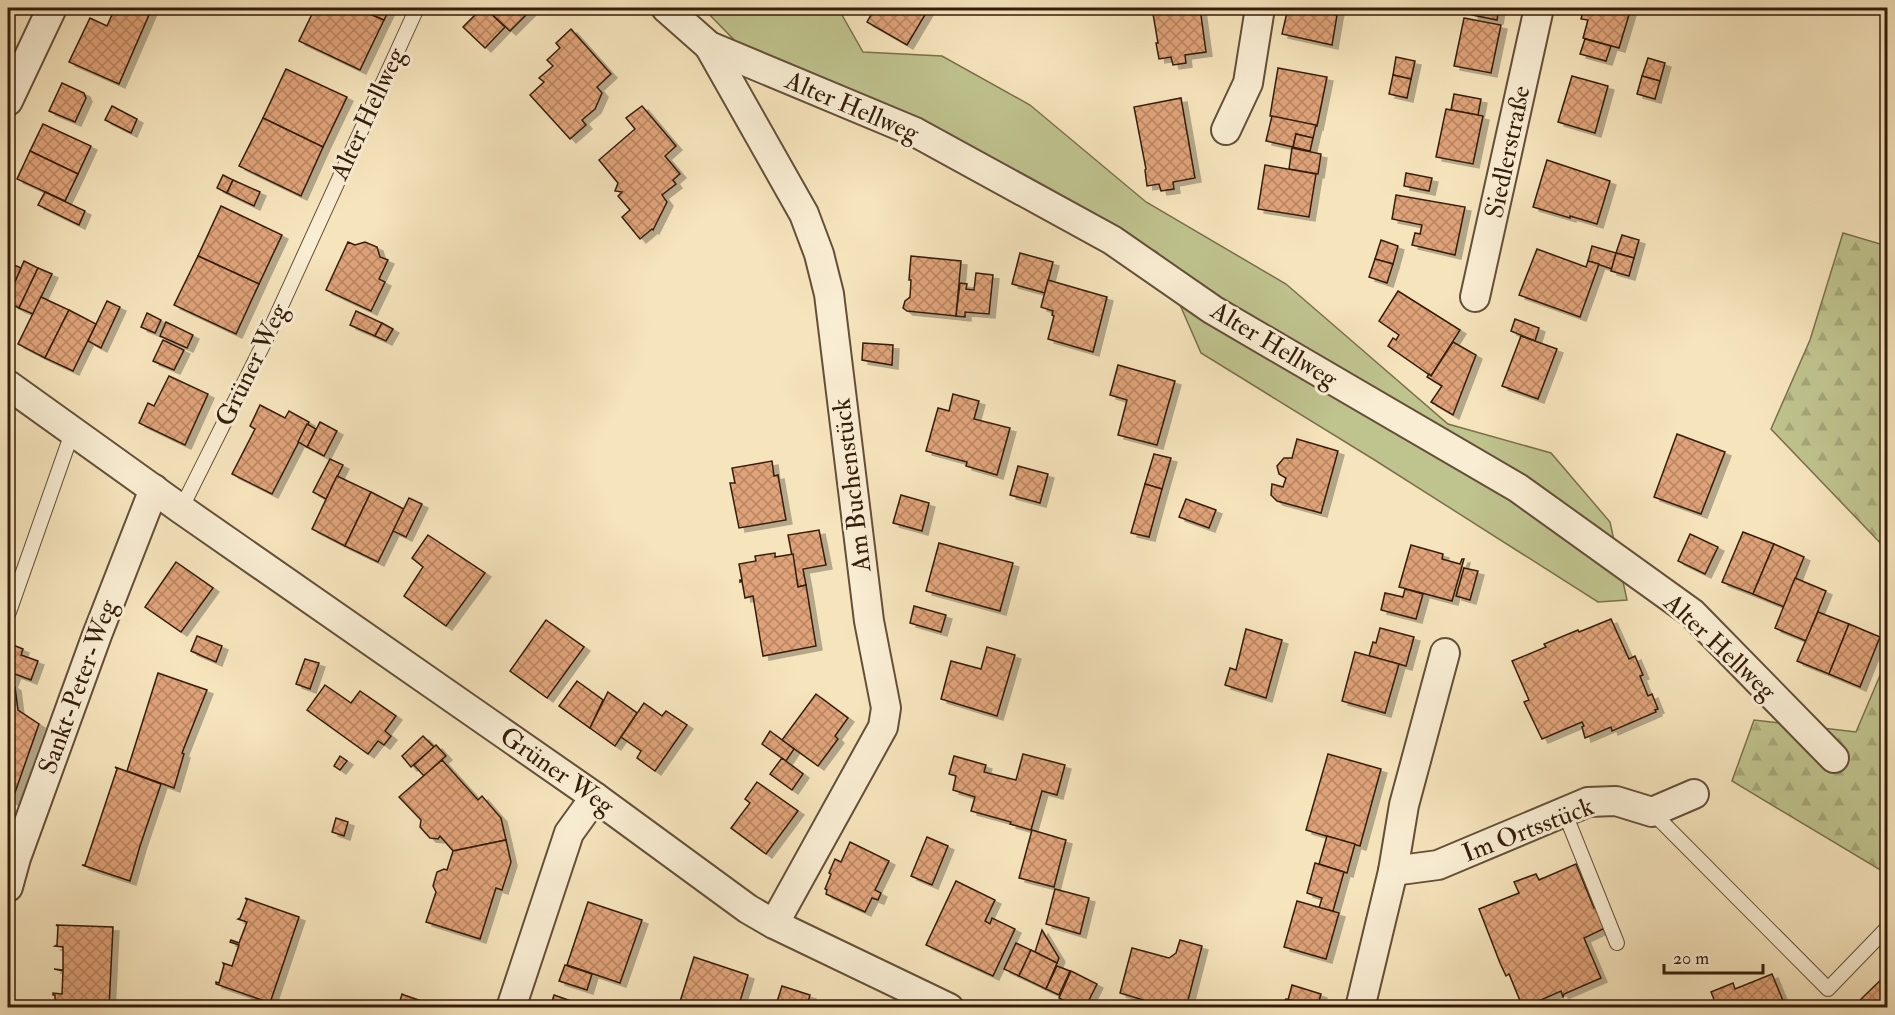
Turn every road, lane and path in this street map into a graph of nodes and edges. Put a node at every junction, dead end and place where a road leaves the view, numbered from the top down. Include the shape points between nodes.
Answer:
1 (52, 8) edge
2 (417, 8) edge
3 (666, 8) edge
4 (1260, 8) edge
5 (1539, 8) edge
6 (709, 46) junction
7 (8, 101) edge
8 (1226, 130) dead end
9 (320, 220) joint
10 (1475, 297) dead end
11 (8, 385) edge
12 (73, 430) junction
13 (154, 489) junction
14 (181, 509) junction
15 (9, 612) edge
16 (1445, 653) dead end
17 (1834, 758) dead end
18 (1694, 794) dead end
19 (595, 797) junction
20 (1564, 811) junction
21 (1652, 812) junction
22 (1394, 871) junction
23 (8, 887) edge
24 (774, 924) junction
25 (1887, 927) edge
26 (1617, 943) dead end
27 (510, 1008) edge
28 (949, 1008) edge
29 (1360, 1008) edge

1 - 7 street
2 - 9 lane, Alter Hellweg
3 - 6 street, Alter Hellweg
4 - 8 street via 1248,83
5 - 10 street, Siedlerstraße
6 - 17 street, Alter Hellweg via 915,132 1112,240 1213,310 1518,488 1692,613
6 - 24 street, Am Buchenstück via 804,214 819,254 829,294 869,621 886,708 883,727
9 - 14 lane, Grüner Weg
11 - 12 street, Grüner Weg
12 - 13 street, Grüner Weg
12 - 15 lane
13 - 14 street, Grüner Weg
13 - 23 street, Sankt-Peter-Weg via 97,634
14 - 19 street, Grüner Weg
16 - 22 street via 1404,805
18 - 21 street
19 - 24 street, Grüner Weg
19 - 27 street via 569,833
20 - 21 street, Im Ortsstück via 1588,802 1616,801
20 - 22 street, Im Ortsstück via 1438,865
20 - 26 lane
21 - 25 lane via 1828,989
22 - 29 street
24 - 28 street, Grüner Weg

